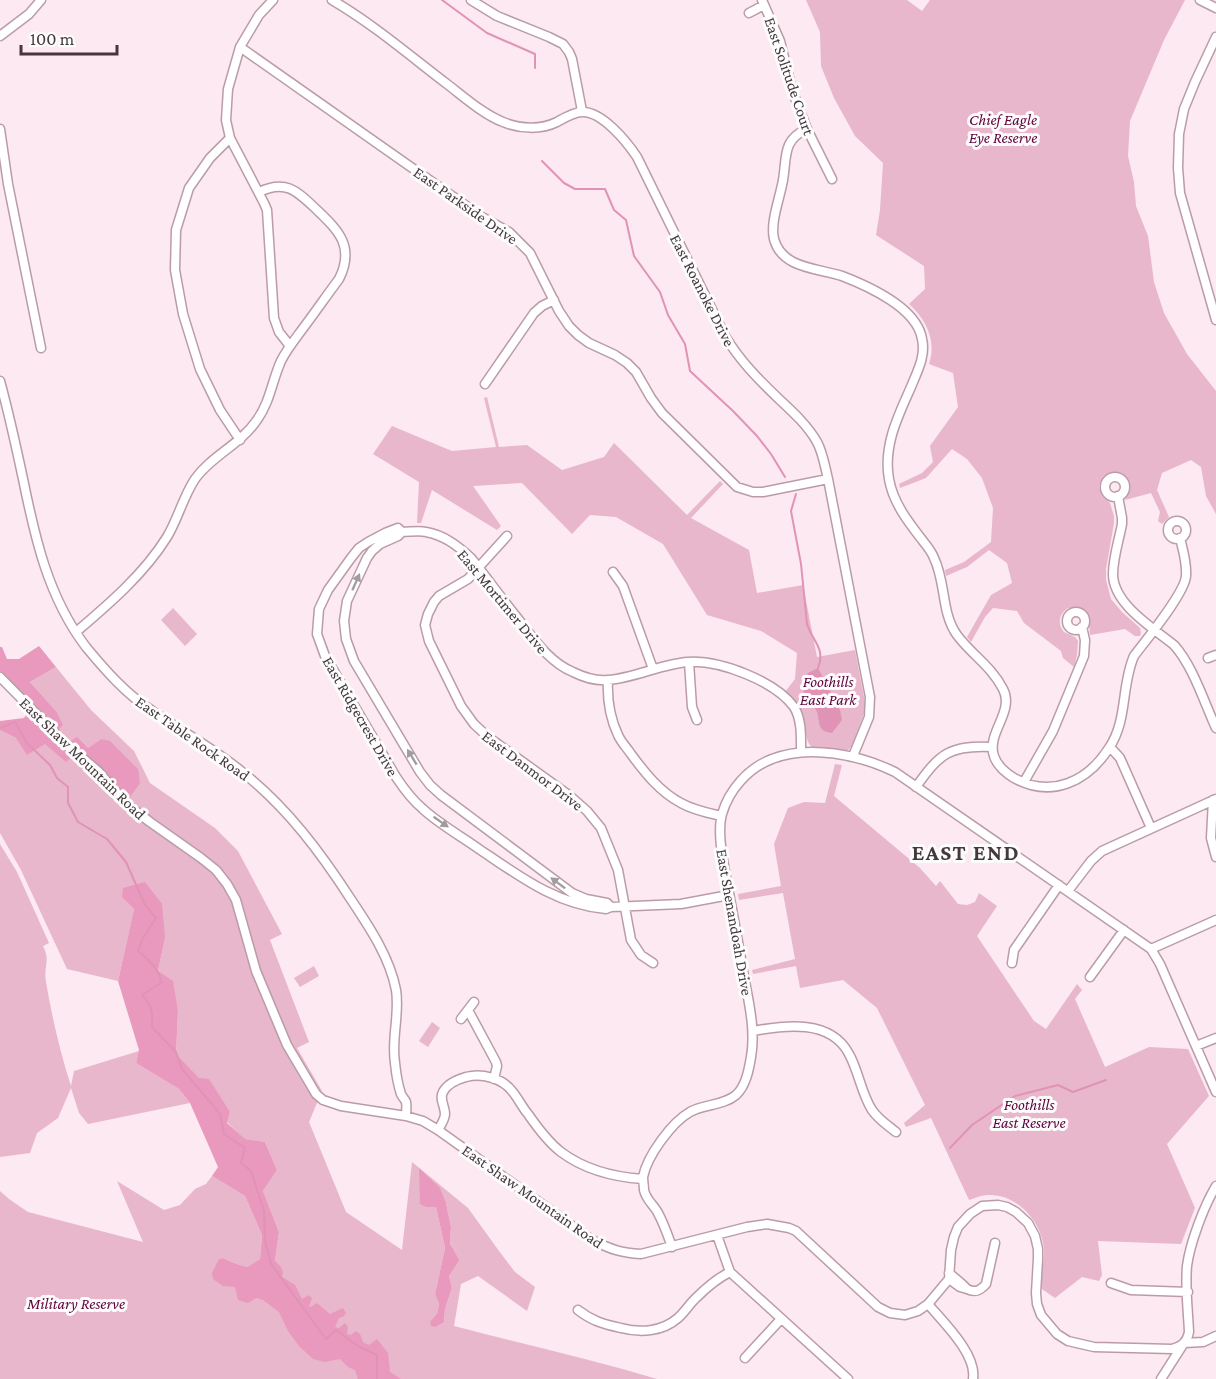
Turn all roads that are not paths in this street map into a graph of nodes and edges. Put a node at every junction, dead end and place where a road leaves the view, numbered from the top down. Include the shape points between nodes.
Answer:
1 (41, 0) edge
2 (273, 0) edge
3 (332, 0) edge
4 (471, 0) edge
5 (1200, 0) edge
6 (763, 3) edge
7 (1216, 8) edge
8 (749, 13) dead end
9 (0, 36) edge
10 (1216, 37) edge
11 (240, 47) junction
12 (582, 111) junction
13 (0, 129) edge
14 (807, 129) junction
15 (230, 138) junction
16 (832, 179) dead end
17 (4, 184) edge
18 (259, 192) junction
19 (554, 300) junction
20 (1216, 320) edge
21 (290, 346) junction
22 (41, 348) dead end
23 (0, 381) edge
24 (485, 384) dead end
25 (240, 440) junction
26 (828, 479) junction
27 (1118, 496) dead end
28 (402, 532) junction
29 (507, 536) dead end
30 (1180, 538) dead end
31 (478, 567) junction
32 (613, 572) dead end
33 (1082, 627) dead end
34 (1154, 629) junction
35 (76, 632) junction
36 (689, 662) junction
37 (653, 669) junction
38 (0, 677) edge
39 (608, 680) junction
40 (697, 720) dead end
41 (1216, 728) edge
42 (992, 747) junction
43 (1110, 747) junction
44 (801, 752) junction
45 (853, 756) junction
46 (1024, 783) junction
47 (916, 787) junction
48 (1215, 800) edge
49 (721, 816) junction
50 (1151, 828) junction
51 (1216, 857) edge
52 (1059, 885) junction
53 (1068, 891) junction
54 (729, 895) junction
55 (625, 906) junction
56 (611, 907) junction
57 (1216, 920) edge
58 (1124, 930) junction
59 (1151, 949) junction
60 (652, 963) dead end
61 (1012, 963) dead end
62 (1090, 977) dead end
63 (474, 1002) dead end
64 (468, 1010) junction
65 (461, 1019) dead end
66 (753, 1031) junction
67 (1216, 1038) edge
68 (1196, 1046) junction
69 (494, 1079) junction
70 (1216, 1092) edge
71 (406, 1116) junction
72 (438, 1130) junction
73 (896, 1132) dead end
74 (643, 1179) junction
75 (1216, 1186) edge
76 (717, 1235) junction
77 (995, 1243) dead end
78 (672, 1247) junction
79 (730, 1272) junction
80 (949, 1276) junction
81 (1111, 1283) dead end
82 (1188, 1292) junction
83 (928, 1304) junction
84 (578, 1310) dead end
85 (781, 1319) junction
86 (1216, 1336) edge
87 (1184, 1343) junction
88 (746, 1358) dead end
89 (848, 1379) edge
90 (973, 1379) edge
91 (1161, 1379) edge

1 - 9 street
2 - 11 street
3 - 12 street via 504,123 541,127
4 - 12 street via 497,16 563,44 572,59
5 - 7 street
6 - 8 street, East Solitude Court
6 - 14 street, East Solitude Court via 783,49 792,90
10 - 20 street via 1184,109 1178,168 1180,194
11 - 15 street via 228,89 226,120
11 - 19 street, East Parkside Drive via 509,232 530,253
12 - 26 street, East Roanoke Drive via 605,121 638,157 734,352 813,434
13 - 17 street
14 - 16 street, East Solitude Court
14 - 42 street via 793,137 786,154 773,222 775,241 788,260 862,285 892,301 918,326 923,350 921,364 892,434 889,479 902,512 934,556 949,619 957,634 1005,691 1006,710
15 - 18 street
15 - 25 street via 189,188 176,230 176,270 183,314 200,369
17 - 22 street
18 - 21 street via 268,217 274,318
18 - 21 street via 274,186 302,196 335,227 344,244 345,263 339,279
19 - 24 street via 534,313
19 - 26 street, East Parkside Drive via 578,335 615,355 636,372 662,414 737,487 758,493
21 - 25 street via 263,411
23 - 35 street, East Table Rock Road via 42,561
25 - 35 street via 195,479 155,555
26 - 45 street, East Roanoke Drive via 870,697 869,717
27 - 34 street via 1122,524 1113,566 1114,584 1124,604
28 - 31 street, East Mortimer Drive via 425,531 442,537 458,546
56 -> 28 street, East Ridgecrest Drive via 572,893 430,785 354,661 346,639 347,601 372,551
28 -> 56 street, East Ridgecrest Drive via 398,528 359,548 328,590 319,609 317,634 325,657 396,777 424,810 546,892 582,906
29 - 31 street, East Danmor Drive
30 - 34 street via 1186,579
31 - 39 street, East Mortimer Drive via 555,661 572,672
31 - 55 street, East Danmor Drive via 468,579 434,602 425,625 429,641 474,724 570,796 601,828 618,870
32 - 37 street via 623,586
33 - 46 street via 1084,656 1053,731
34 - 41 street via 1181,652
34 - 43 street via 1131,662 1121,722
35 - 71 street, East Table Rock Road via 116,680 149,709 234,765 275,800 331,869 373,933 391,971 396,992 394,1061
36 - 37 street, East Mortimer Drive
36 - 40 street via 692,707
36 - 44 street, East Mortimer Drive via 732,669 784,696 800,720
37 - 39 street, East Mortimer Drive
38 - 71 street, East Shaw Mountain Road via 130,807 201,858 227,884 236,900 256,971 287,1045 316,1094 341,1106
39 - 49 street via 607,693 618,736 646,774 679,802
42 - 46 street via 999,766
42 - 47 street via 971,746 949,752 931,766
43 - 46 street via 1092,770 1071,783 1047,787
43 - 50 street via 1120,758
44 - 45 street, East Shenandoah Drive
44 - 49 street, East Shenandoah Drive via 770,759 750,771 732,791
45 - 47 street, East Shenandoah Drive via 895,772
47 - 52 street, East Shenandoah Drive
48 - 50 street
48 - 51 street via 1211,838
49 - 54 street, East Shenandoah Drive via 721,849
50 - 53 street via 1096,855
52 - 53 street, East Shenandoah Drive
52 - 61 street via 1014,950
53 - 58 street, East Shenandoah Drive
54 - 55 street, East Ridgecrest Drive via 681,904
54 - 66 street, East Shenandoah Drive
55 - 56 street, East Ridgecrest Drive
55 - 60 street, East Danmor Drive via 631,940
57 - 59 street
58 - 59 street, East Shenandoah Drive
58 - 62 street
59 - 68 street, East Shenandoah Drive
63 - 64 street
64 - 65 street
64 - 69 street via 496,1062
66 - 73 street via 799,1026 821,1029 835,1037 849,1053 873,1111
66 - 74 street, East Shenandoah Drive via 747,1074 736,1095 716,1105 692,1110 674,1124 660,1142
67 - 68 street
68 - 70 street, East Shenandoah Drive
69 - 72 street via 471,1076 446,1088 441,1098 445,1114
69 - 74 street via 511,1089 542,1134 561,1152 609,1175
71 - 72 street, East Shaw Mountain Road
72 - 78 street, East Shaw Mountain Road via 592,1240 619,1252 641,1254
74 - 78 street via 645,1194
75 - 82 street via 1193,1241 1187,1265
76 - 78 street, East Shaw Mountain Road
76 - 79 street
76 - 83 street, East Shaw Mountain Road via 767,1224 789,1228 890,1313 905,1315
77 - 80 street via 982,1289 960,1287
79 - 84 street via 696,1297 679,1317 656,1329 638,1331 610,1325
79 - 85 street
80 - 83 street, East Shaw Mountain Road
80 - 87 street via 958,1227 982,1206 998,1204 1016,1212 1035,1236 1037,1304 1057,1334 1094,1347 1172,1349
81 - 82 street via 1131,1290
82 - 87 street via 1189,1332
83 - 90 street via 957,1338 974,1372
85 - 88 street
85 - 89 street
86 - 87 street via 1203,1342
87 - 91 street

